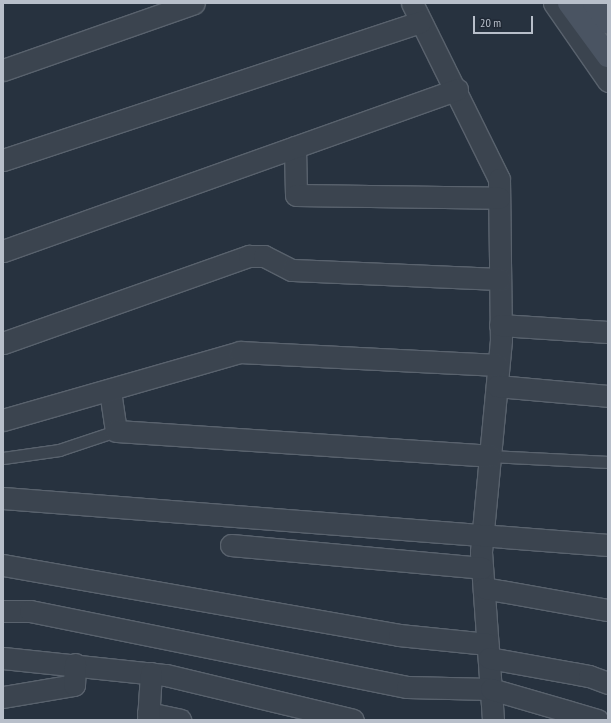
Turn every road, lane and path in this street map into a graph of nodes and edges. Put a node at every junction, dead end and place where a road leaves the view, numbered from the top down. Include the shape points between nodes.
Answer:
1 (194, 3) edge
2 (412, 3) edge
3 (554, 3) edge
4 (570, 3) edge
5 (594, 3) edge
6 (421, 22) junction
7 (608, 22) edge
8 (608, 56) edge
9 (3, 70) edge
10 (608, 81) edge
11 (456, 89) junction
12 (295, 147) junction
13 (3, 160) edge
14 (499, 198) junction
15 (3, 251) edge
16 (500, 279) junction
17 (500, 325) junction
18 (608, 332) edge
19 (3, 343) edge
20 (498, 366) junction
21 (496, 386) junction
22 (110, 391) junction
23 (608, 396) edge
24 (3, 420) edge
25 (116, 431) junction
26 (490, 456) junction
27 (3, 458) edge
28 (608, 462) edge
29 (3, 498) edge
30 (483, 537) junction
31 (231, 545) dead end
32 (608, 545) edge
33 (3, 565) edge
34 (483, 578) junction
35 (608, 610) edge
36 (3, 611) edge
37 (488, 651) junction
38 (3, 658) edge
39 (75, 664) junction
40 (151, 674) junction
41 (608, 683) edge
42 (491, 689) junction
43 (3, 697) edge
44 (148, 716) edge
45 (180, 720) edge
46 (353, 720) edge
47 (493, 720) edge
48 (598, 720) edge

1 - 9 street
2 - 6 street
3 - 10 street
4 - 8 main road
5 - 7 main road
6 - 11 street
6 - 13 street
11 - 12 street
11 - 14 street via 499,179
12 - 14 street via 296,195
12 - 15 street
14 - 16 street
16 - 17 street
16 - 19 street via 292,270 264,256 249,256
17 - 18 street
17 - 20 street
20 - 21 street
20 - 22 street via 240,352
21 - 23 street
21 - 26 street
22 - 24 street
22 - 25 street
25 - 26 street
25 - 27 lane via 59,450
26 - 28 lane
26 - 30 street
29 - 30 street
30 - 32 street
30 - 34 street
31 - 34 street
33 - 37 street
34 - 35 street
34 - 37 street
36 - 42 street via 30,611 407,687
37 - 41 street
37 - 42 street
38 - 39 street
39 - 40 street
39 - 43 street via 74,685
40 - 44 street
40 - 46 street
42 - 47 street
42 - 48 street
44 - 45 street

